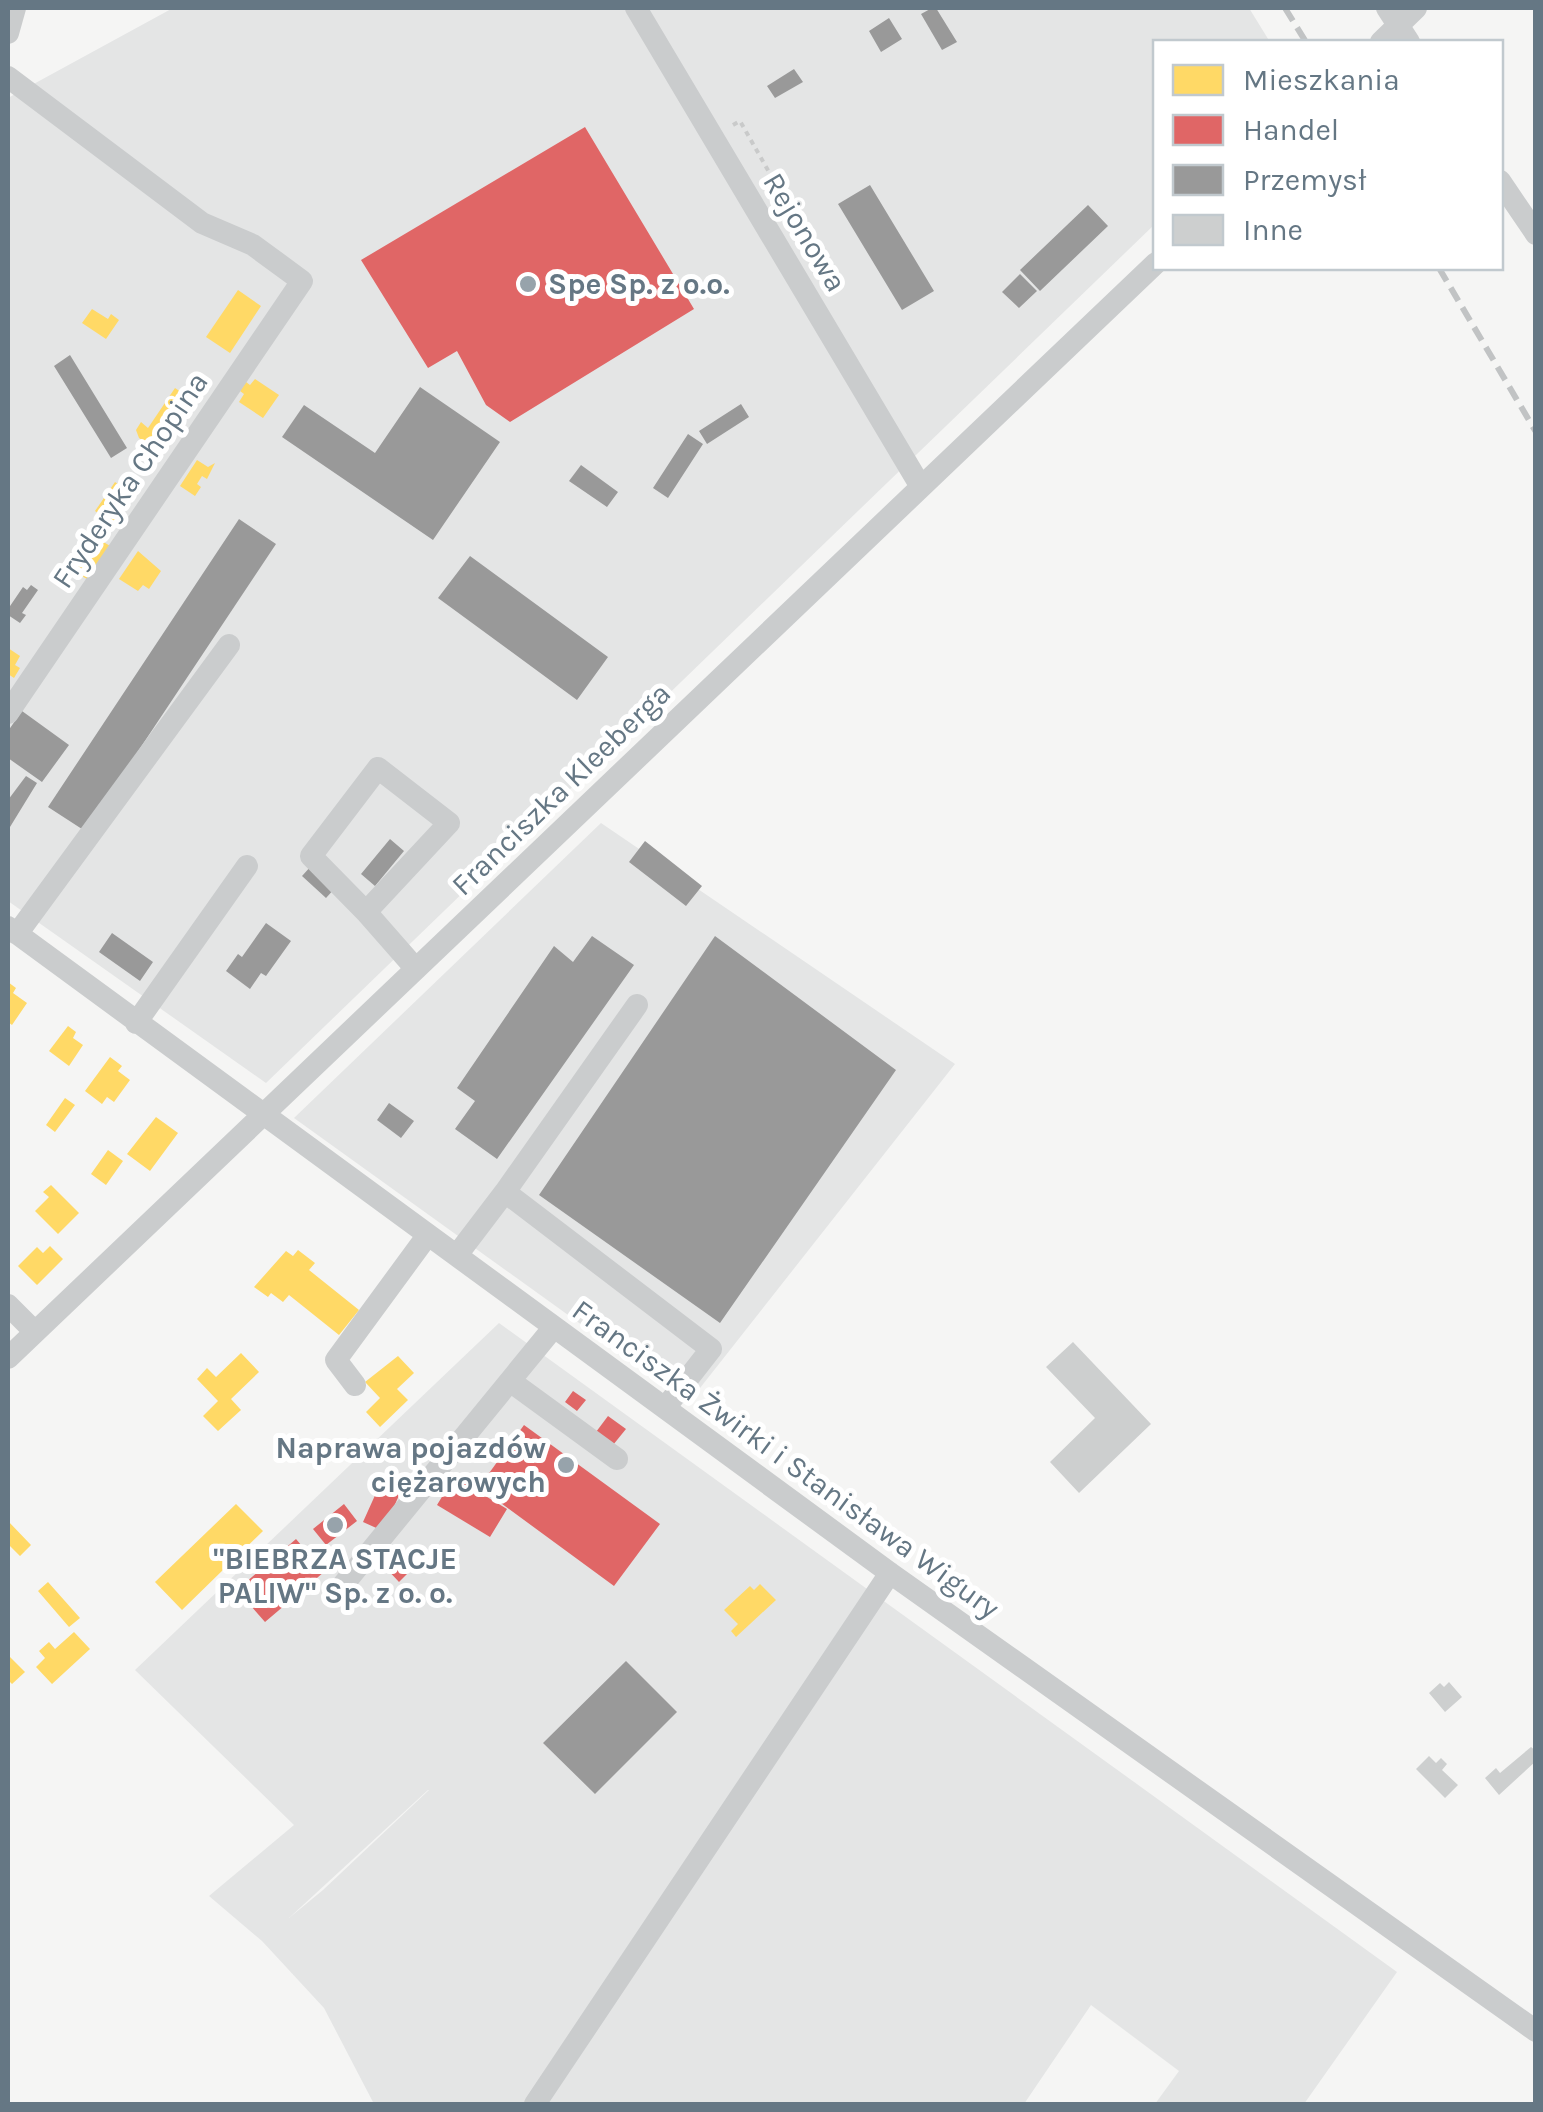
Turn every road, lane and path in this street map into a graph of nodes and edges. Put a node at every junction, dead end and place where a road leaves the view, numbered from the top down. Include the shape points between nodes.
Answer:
1 (15, 8) edge
2 (636, 8) edge
3 (1416, 8) edge
4 (1394, 30) edge
5 (8, 34) edge
6 (8, 77) edge
7 (1503, 185) edge
8 (1536, 234) edge
9 (1153, 266) edge
10 (921, 487) junction
11 (229, 644) dead end
12 (8, 713) edge
13 (247, 866) dead end
14 (366, 912) junction
15 (12, 931) edge
16 (416, 969) junction
17 (637, 1005) dead end
18 (136, 1023) junction
19 (262, 1116) junction
20 (505, 1192) junction
21 (427, 1236) junction
22 (456, 1255) junction
23 (8, 1305) edge
24 (554, 1327) junction
25 (35, 1332) junction
26 (8, 1358) edge
27 (510, 1381) junction
28 (356, 1385) dead end
29 (665, 1408) junction
30 (617, 1459) dead end
31 (890, 1573) junction
32 (334, 1596) dead end
33 (1536, 2032) edge
34 (535, 2104) edge

1 - 5 street
2 - 10 street, Rejonowa
3 - 4 street
6 - 12 street, Fryderyka Chopina via 202,223 254,244 302,281
7 - 8 street
9 - 10 street, Franciszka Kleeberga
10 - 16 street, Franciszka Kleeberga
11 - 15 street
13 - 18 street
14 - 14 street via 449,823 378,768 311,856
14 - 16 street
15 - 18 street, Franciszka Żwirki i Stanisława Wigury
16 - 19 street, Franciszka Kleeberga
17 - 20 street
18 - 19 street, Franciszka Żwirki i Stanisława Wigury
19 - 21 street, Franciszka Żwirki i Stanisława Wigury
19 - 25 street, Franciszka Kleeberga
20 - 22 street
20 - 29 street via 711,1348
21 - 22 street, Franciszka Żwirki i Stanisława Wigury
21 - 28 street via 336,1360
22 - 24 street, Franciszka Żwirki i Stanisława Wigury
23 - 25 street
24 - 27 street
24 - 29 street, Franciszka Żwirki i Stanisława Wigury
25 - 26 street, Franciszka Kleeberga
27 - 30 street
27 - 32 street
29 - 31 street, Franciszka Żwirki i Stanisława Wigury
31 - 33 street, Franciszka Żwirki i Stanisława Wigury
31 - 34 street

